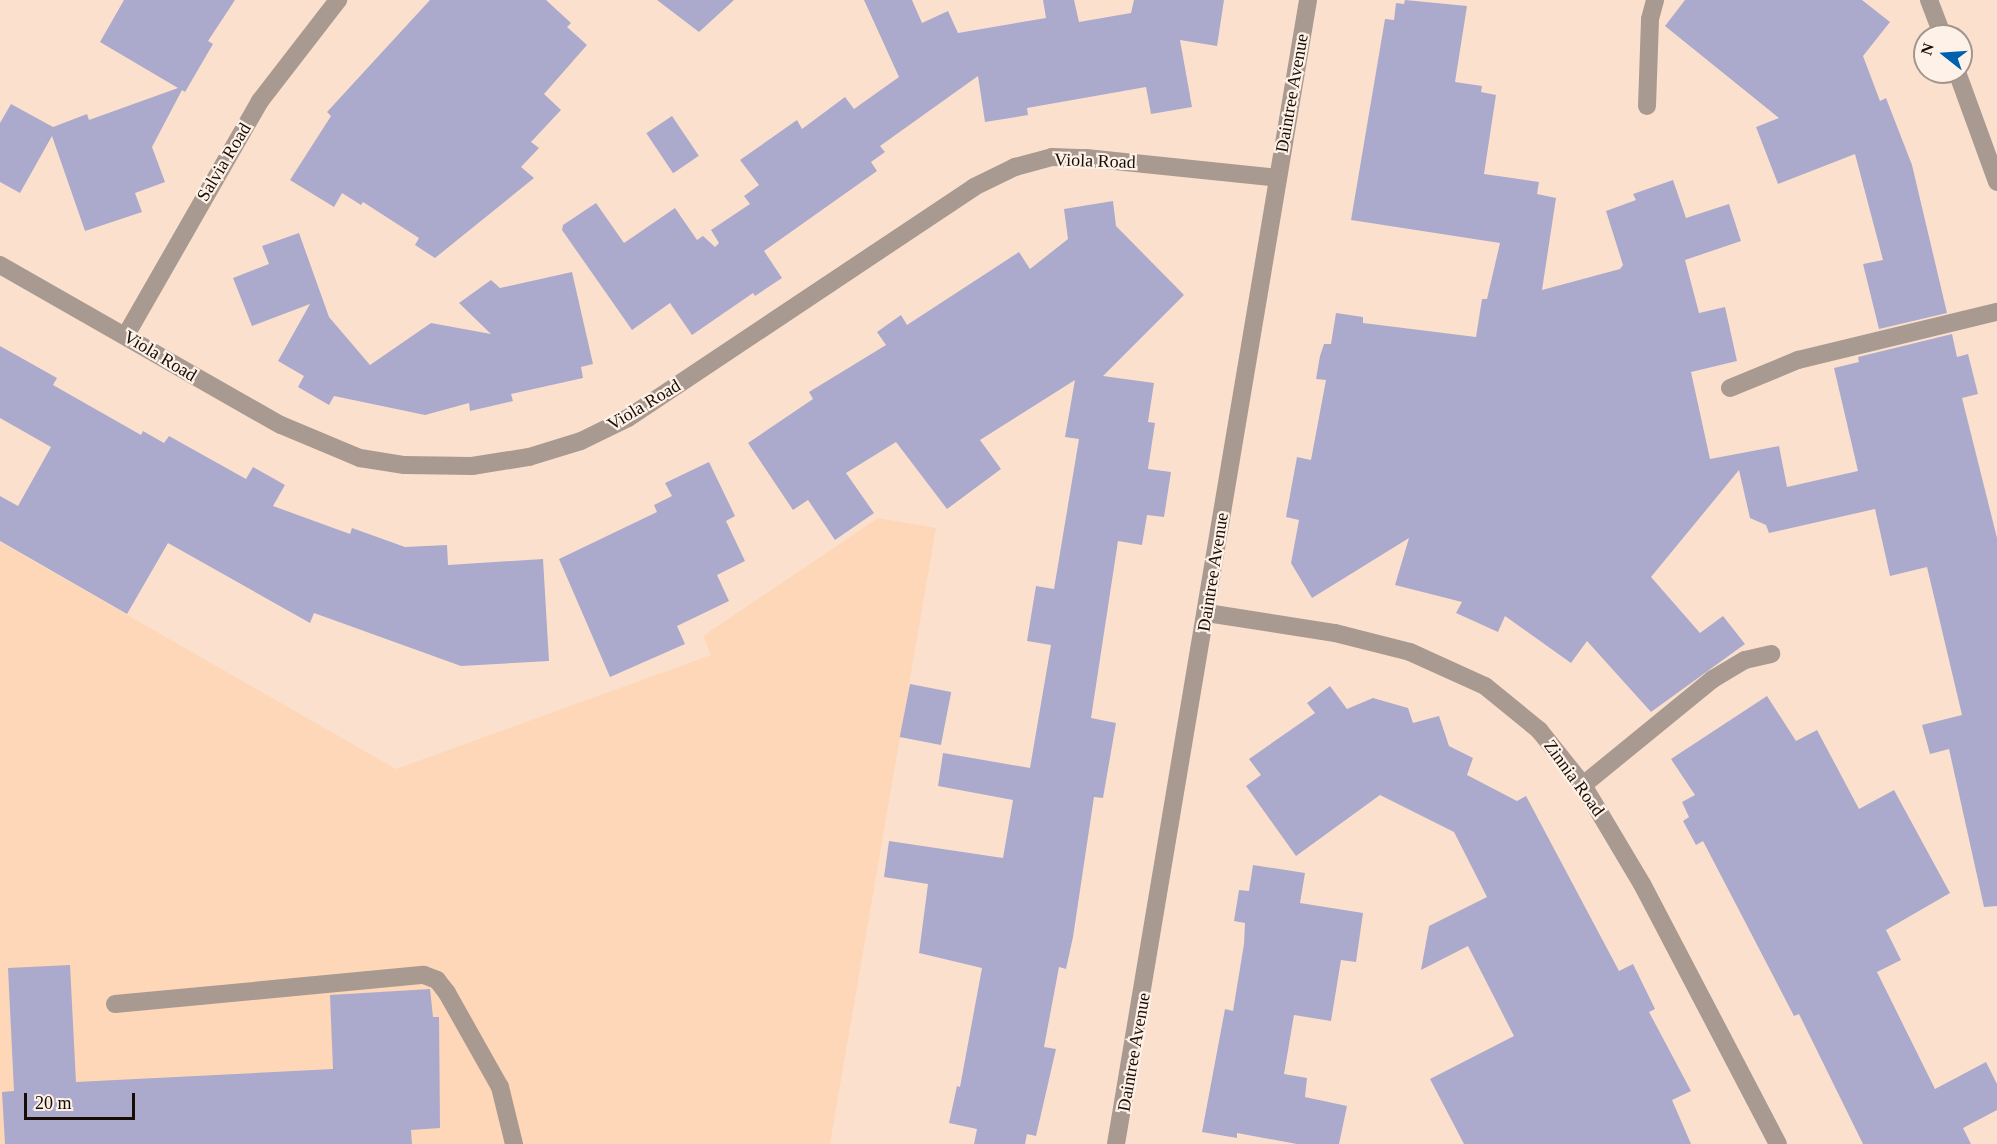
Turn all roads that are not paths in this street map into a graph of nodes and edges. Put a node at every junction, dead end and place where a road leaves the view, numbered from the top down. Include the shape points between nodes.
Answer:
1 (338, 0) edge
2 (1308, 0) edge
3 (1655, 0) edge
4 (1929, 0) edge
5 (1938, 24) edge
6 (1961, 84) edge
7 (1647, 106) dead end
8 (1278, 178) junction
9 (1997, 182) edge
10 (0, 265) edge
11 (1997, 312) edge
12 (126, 335) junction
13 (1730, 388) dead end
14 (1207, 613) junction
15 (1772, 654) dead end
16 (1583, 785) junction
17 (115, 1004) dead end
18 (514, 1144) edge
19 (1116, 1144) edge
20 (1778, 1144) edge

1 - 12 street, Salvia Road via 260,101
2 - 8 street, Daintree Avenue
3 - 7 street via 1650,19
4 - 5 street
6 - 9 street
8 - 12 street, Viola Road via 1086,158 1052,157 1016,167 974,188 628,418 571,444 529,457 472,466 404,465 360,458 281,425
8 - 14 street, Daintree Avenue
10 - 12 street, Viola Road
11 - 13 street via 1798,360
14 - 16 street, Zinnia Road via 1281,623 1410,652 1485,686 1539,730
14 - 19 street, Daintree Avenue
15 - 16 street via 1745,660 1713,679
16 - 20 street, Zinnia Road via 1642,884
17 - 18 street via 424,975 437,981 447,993 500,1087

